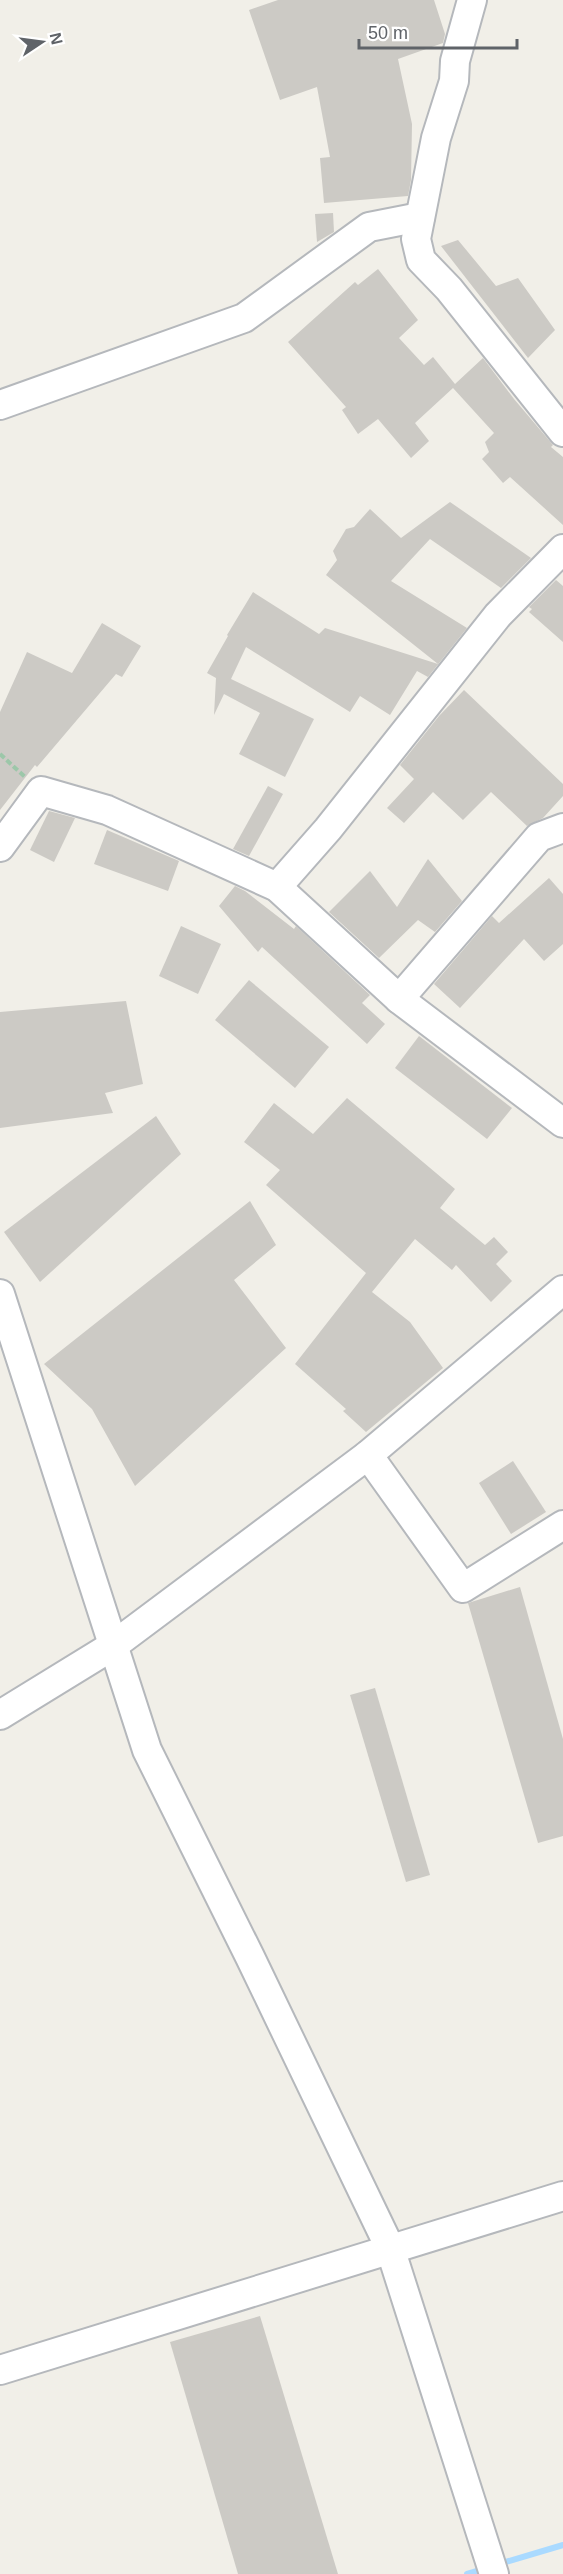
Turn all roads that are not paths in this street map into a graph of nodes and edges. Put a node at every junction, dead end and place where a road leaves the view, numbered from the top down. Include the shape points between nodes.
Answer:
1 (472, 0) edge
2 (420, 217) junction
3 (0, 405) edge
4 (563, 432) edge
5 (563, 549) edge
6 (563, 828) edge
7 (0, 847) edge
8 (277, 887) junction
9 (399, 999) junction
10 (563, 1123) edge
11 (563, 1290) edge
12 (0, 1294) edge
13 (368, 1455) junction
14 (563, 1525) edge
15 (114, 1645) junction
16 (0, 1715) edge
17 (563, 2196) edge
18 (390, 2248) junction
19 (0, 2370) edge
20 (491, 2564) edge

1 - 2 street
2 - 3 street via 369,227 244,318
2 - 4 street via 416,239 421,260 449,289
5 - 8 street via 498,615 328,830
6 - 9 street via 539,837
7 - 8 street via 41,791 107,810
8 - 9 street
9 - 10 street
11 - 13 street
12 - 15 street
13 - 14 street via 464,1588
13 - 15 street
15 - 16 street
15 - 18 street via 147,1750
17 - 18 street
18 - 19 street
18 - 20 street

